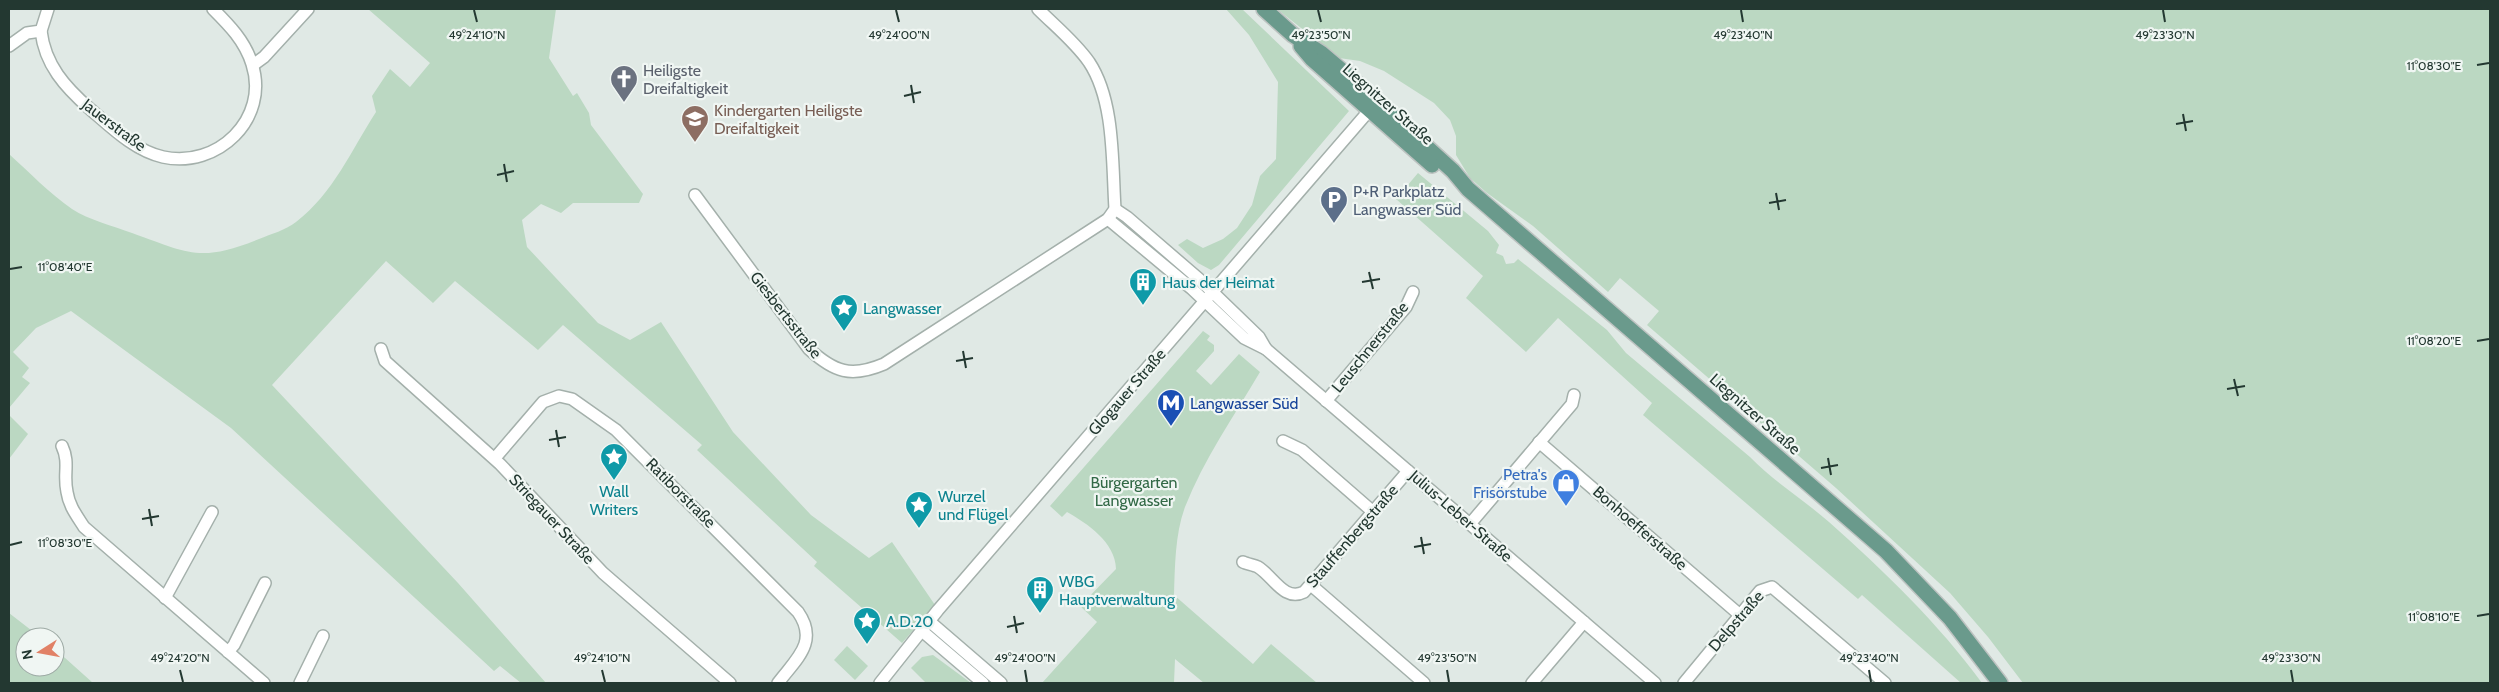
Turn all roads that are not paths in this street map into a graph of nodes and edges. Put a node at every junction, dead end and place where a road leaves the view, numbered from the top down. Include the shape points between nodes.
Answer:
1 (48, 9) edge
2 (213, 9) edge
3 (308, 9) edge
4 (1038, 9) edge
5 (1264, 9) edge
6 (41, 31) junction
7 (9, 46) edge
8 (253, 65) junction
9 (1373, 106) junction
10 (695, 195) dead end
11 (1115, 209) junction
12 (1108, 219) junction
13 (1212, 292) junction
14 (1413, 292) dead end
15 (1204, 301) junction
16 (381, 349) dead end
17 (1266, 349) junction
18 (1574, 395) dead end
19 (1326, 401) junction
20 (1283, 441) dead end
21 (1539, 442) junction
22 (62, 446) dead end
23 (494, 458) junction
24 (1408, 471) junction
25 (1372, 511) junction
26 (212, 512) dead end
27 (1470, 524) junction
28 (1242, 562) dead end
29 (265, 583) dead end
30 (1311, 585) junction
31 (165, 598) junction
32 (1740, 614) junction
33 (929, 621) junction
34 (1584, 622) junction
35 (922, 631) junction
36 (323, 636) dead end
37 (228, 652) junction
38 (264, 683) edge
39 (300, 683) edge
40 (730, 683) edge
41 (778, 683) edge
42 (880, 683) edge
43 (983, 683) edge
44 (1001, 683) edge
45 (1424, 683) edge
46 (1532, 683) edge
47 (1655, 683) edge
48 (1684, 683) edge
49 (1885, 683) edge
50 (2000, 683) edge

1 - 6 street, Jauerstraße
2 - 8 street, Jauerstraße via 244,42
3 - 8 street
4 - 11 street via 1082,52 1101,85 1107,108
5 - 9 main road, Liegnitzer Straße via 1293,35 1312,59
6 - 7 street via 27,33
6 - 8 street, Jauerstraße via 43,50 53,70 80,100 144,151 163,157 183,159 204,155 224,146 249,116 255,87
9 - 13 street, Glogauer Straße
9 - 50 main road, Liegnitzer Straße via 1441,173 1468,189 1886,551 1950,618
10 - 12 street, Giesbertsstraße via 808,349 834,369 859,372 884,364
11 - 12 street
11 - 13 street, Julius-Leber-Straße
12 - 15 street, Julius-Leber-Straße
13 - 15 street, Glogauer Straße
13 - 17 street, Julius-Leber-Straße via 1259,337
14 - 19 street, Leuschnerstraße via 1406,307
15 - 17 street, Julius-Leber-Straße via 1244,338
15 - 33 street, Glogauer Straße
16 - 23 street, Striegauer Straße via 385,361
17 - 19 street, Julius-Leber-Straße
18 - 21 street via 1572,404
19 - 24 street, Julius-Leber-Straße
20 - 25 street via 1302,450
21 - 27 street
21 - 32 street, Bonhoefferstraße
22 - 31 street via 68,458 66,491 71,508 84,527
23 - 40 street, Striegauer Straße via 603,573
23 - 41 street, Ratiborstraße via 543,402 559,396 572,399 616,430 792,605 806,623 808,636 803,651
24 - 25 street, Stauffenbergstraße
24 - 27 street, Julius-Leber-Straße
25 - 30 street, Stauffenbergstraße
26 - 31 street
27 - 34 street, Julius-Leber-Straße
28 - 30 street, Stauffenbergstraße via 1258,567 1289,594 1296,596
29 - 37 street
30 - 45 street
31 - 37 street
32 - 48 street, Delpstraße
32 - 49 street, Delpstraße via 1760,591 1772,586
33 - 35 street, Glogauer Straße
33 - 44 street
34 - 46 street
34 - 47 street, Julius-Leber-Straße
35 - 42 street, Glogauer Straße
35 - 43 street
36 - 39 street
37 - 38 street

